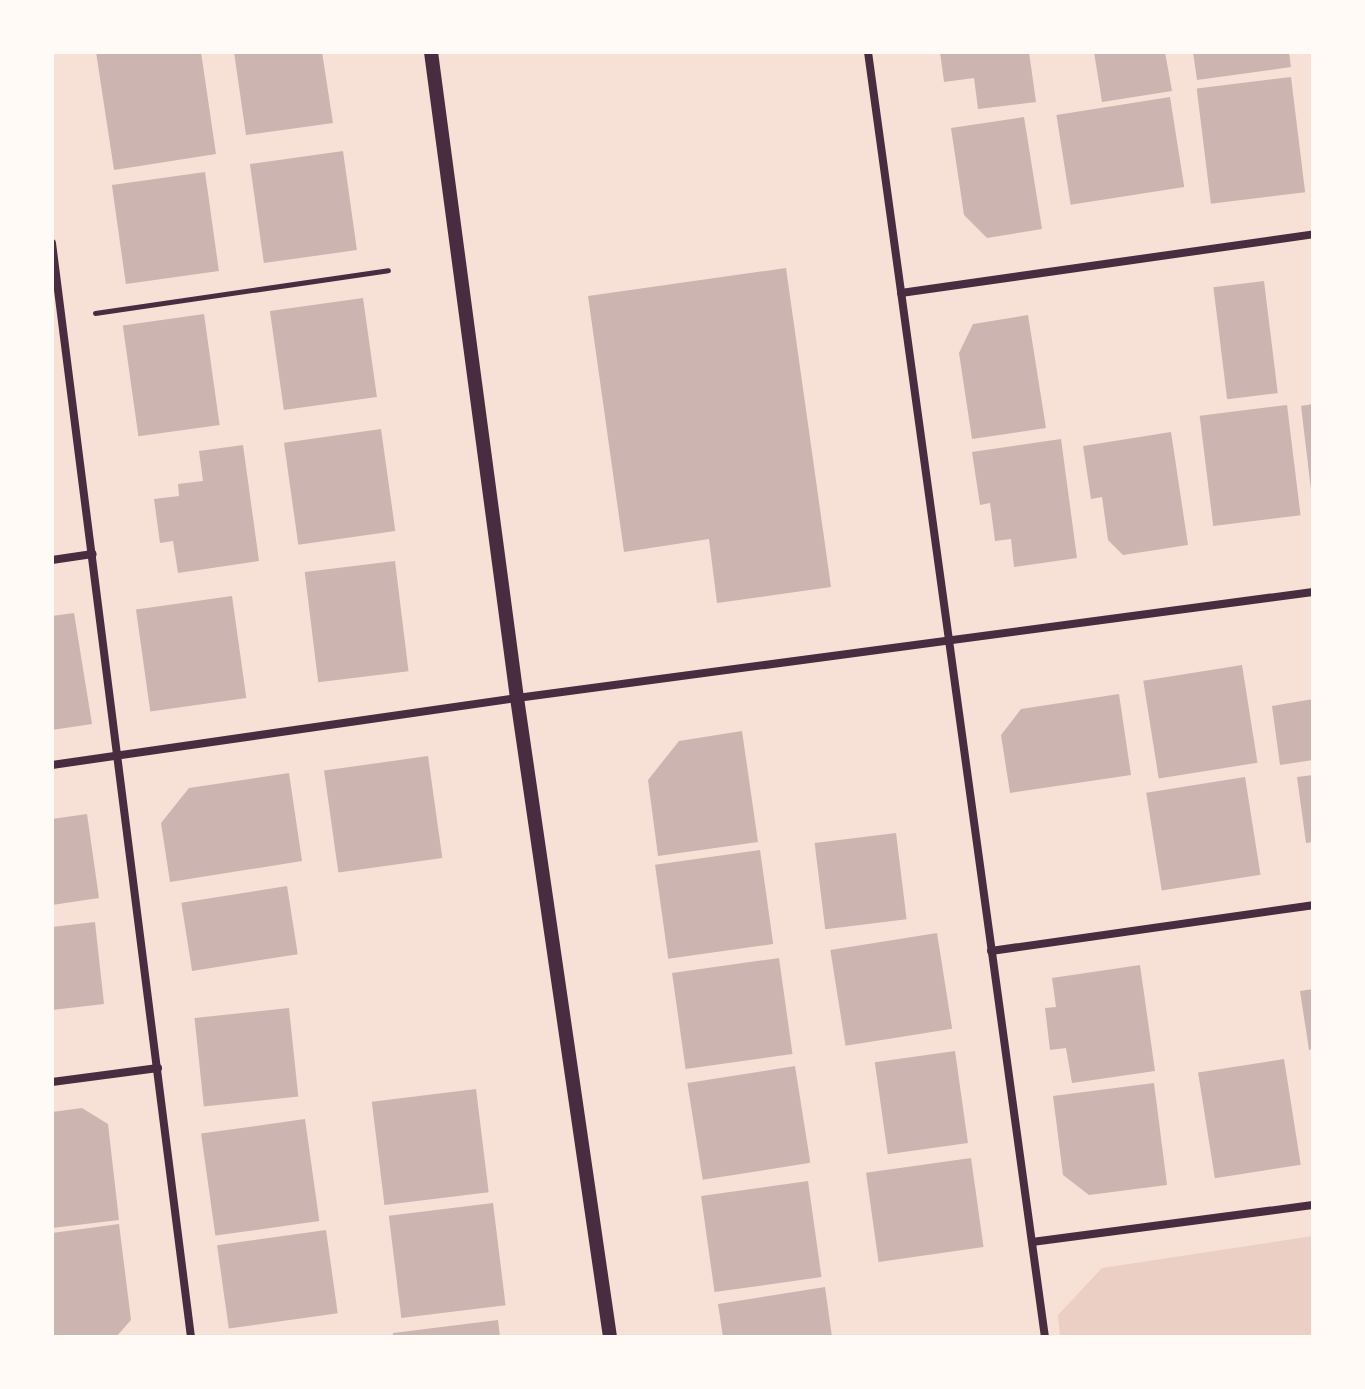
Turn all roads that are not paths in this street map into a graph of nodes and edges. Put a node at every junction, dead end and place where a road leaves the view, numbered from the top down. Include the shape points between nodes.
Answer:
1 (431, 52) edge
2 (868, 52) edge
3 (1313, 234) edge
4 (52, 243) edge
5 (55, 293) edge
6 (901, 293) junction
7 (93, 554) junction
8 (52, 560) edge
9 (1313, 592) edge
10 (949, 639) junction
11 (517, 698) junction
12 (120, 756) junction
13 (52, 765) edge
14 (1313, 905) edge
15 (991, 951) junction
16 (158, 1068) junction
17 (52, 1082) edge
18 (1313, 1205) edge
19 (1032, 1242) junction
20 (191, 1337) edge
21 (610, 1337) edge
22 (1045, 1337) edge

1 - 11 street
2 - 6 street
3 - 6 street
4 - 5 street
5 - 7 street
6 - 10 street
7 - 8 street
7 - 12 street
9 - 10 street
10 - 11 street
10 - 15 street
11 - 12 street
11 - 21 street
12 - 13 street
12 - 16 street
14 - 15 street
15 - 19 street
16 - 17 street
16 - 20 street
18 - 19 street
19 - 22 street

